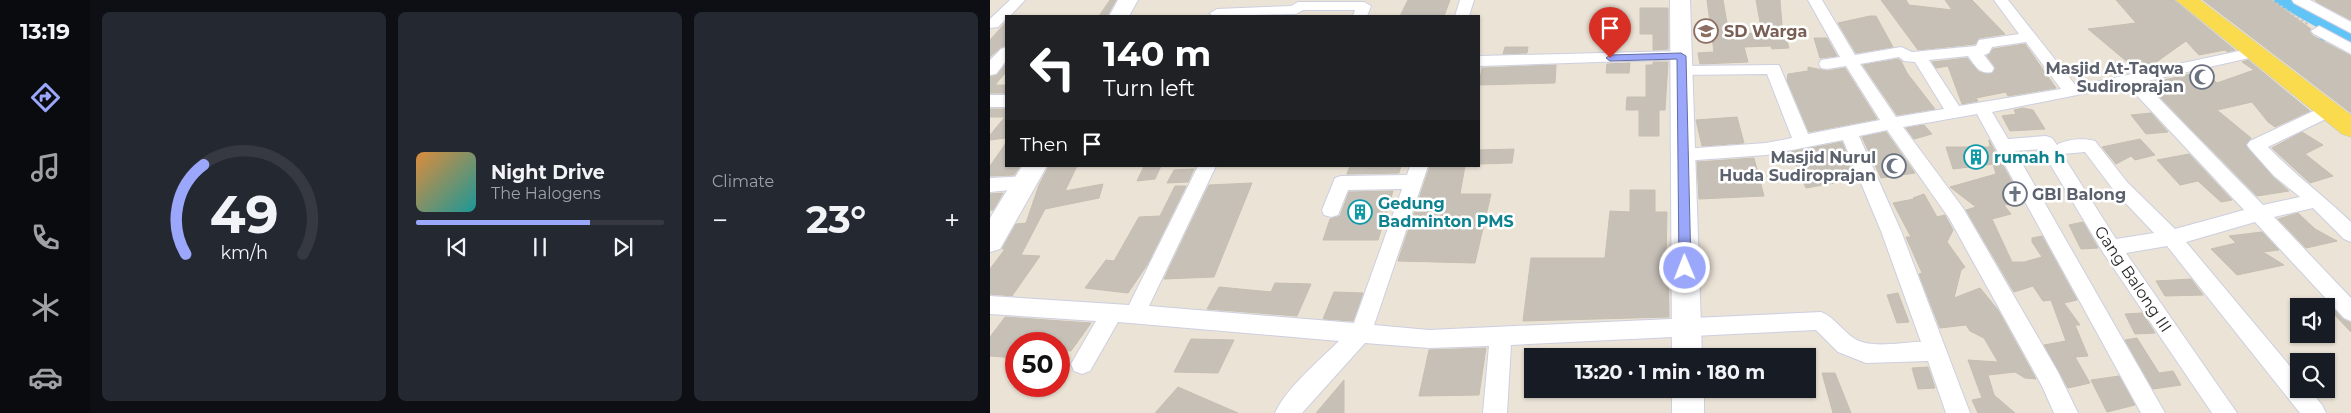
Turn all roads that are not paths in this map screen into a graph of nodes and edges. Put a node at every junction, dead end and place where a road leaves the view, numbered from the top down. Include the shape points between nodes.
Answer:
1 (1018, 0) edge
2 (1128, 0) edge
3 (1467, 0) edge
4 (1680, 0) edge
5 (1815, 0) edge
6 (2001, 0) edge
7 (2187, 0) edge
8 (2299, 0) edge
9 (1296, 8) edge
10 (1219, 10) edge
11 (1250, 14) edge
12 (1120, 15) edge
13 (1360, 15) edge
14 (1462, 15) edge
15 (996, 24) edge
16 (2351, 28) edge
17 (2319, 31) road end
18 (2029, 37) junction
19 (2351, 49) edge
20 (1972, 51) junction
21 (1005, 53) edge
22 (2253, 53) junction
23 (1919, 56) junction
24 (1480, 60) edge
25 (1848, 60) junction
26 (1682, 63) junction
27 (1827, 64) dead end
28 (1986, 68) dead end
29 (990, 70) edge
30 (2130, 79) junction
31 (2072, 92) junction
32 (1005, 100) edge
33 (990, 101) edge
34 (1982, 109) junction
35 (2328, 111) junction
36 (1955, 113) junction
37 (1890, 124) junction
38 (2351, 128) edge
39 (1848, 132) junction
40 (1802, 142) junction
41 (2055, 145) junction
42 (2004, 146) junction
43 (1683, 155) junction
44 (1207, 167) edge
45 (1416, 174) edge
46 (1031, 175) edge
47 (990, 185) edge
48 (2317, 200) junction
49 (1331, 210) dead end
50 (2257, 214) junction
51 (2351, 234) edge
52 (2171, 238) junction
53 (990, 241) edge
54 (2111, 248) junction
55 (990, 304) edge
56 (1113, 312) junction
57 (2351, 312) edge
58 (1135, 314) junction
59 (1686, 327) junction
60 (1361, 333) junction
61 (1501, 336) junction
62 (1687, 348) edge
63 (1936, 351) junction
64 (1082, 364) dead end
65 (1688, 398) edge
66 (1287, 413) edge
67 (1495, 413) edge
68 (1688, 413) edge
69 (1958, 413) edge
70 (2066, 413) edge
71 (2154, 413) edge
72 (2225, 413) edge
73 (2314, 413) edge

1 - 15 street
2 - 12 main road
3 - 14 street
4 - 26 main road
5 - 25 street
6 - 18 street
7 - 22 main road
8 - 16 street
9 - 11 street
9 - 13 street via 1364,6
10 - 11 street
17 - 19 street
18 - 20 street via 1984,43 1985,50
18 - 31 street
20 - 23 street
20 - 28 street
21 - 29 street
22 - 30 street
22 - 35 main road
23 - 25 street via 1901,52
23 - 36 street
24 - 26 street
25 - 27 street
25 - 37 street
26 - 40 street via 1773,69
26 - 43 main road
30 - 31 street
30 - 50 street
31 - 34 street
32 - 33 street
34 - 36 street
34 - 42 street
35 - 38 main road
35 - 48 street via 2256,145
36 - 37 street
37 - 39 street
37 - 70 street via 1956,213 2046,371
39 - 40 street
39 - 63 street via 1891,231
40 - 43 street via 1766,149
41 - 42 street
41 - 52 street via 2089,146 2121,187
41 - 54 street, Gang Balong III
42 - 71 street
43 - 59 main road
44 - 58 street
45 - 49 street via 1341,182
45 - 60 street
46 - 47 street
46 - 53 main road
48 - 50 street
48 - 51 street
50 - 52 street
50 - 57 street
52 - 54 street
52 - 73 street
54 - 72 street, Gang Balong III
55 - 56 street
56 - 58 street
56 - 64 street
58 - 60 street
59 - 61 street
59 - 62 main road
59 - 63 street via 1821,321 1846,346 1866,353
60 - 61 street via 1429,339
60 - 66 street
61 - 67 street
63 - 69 street
65 - 68 main road

